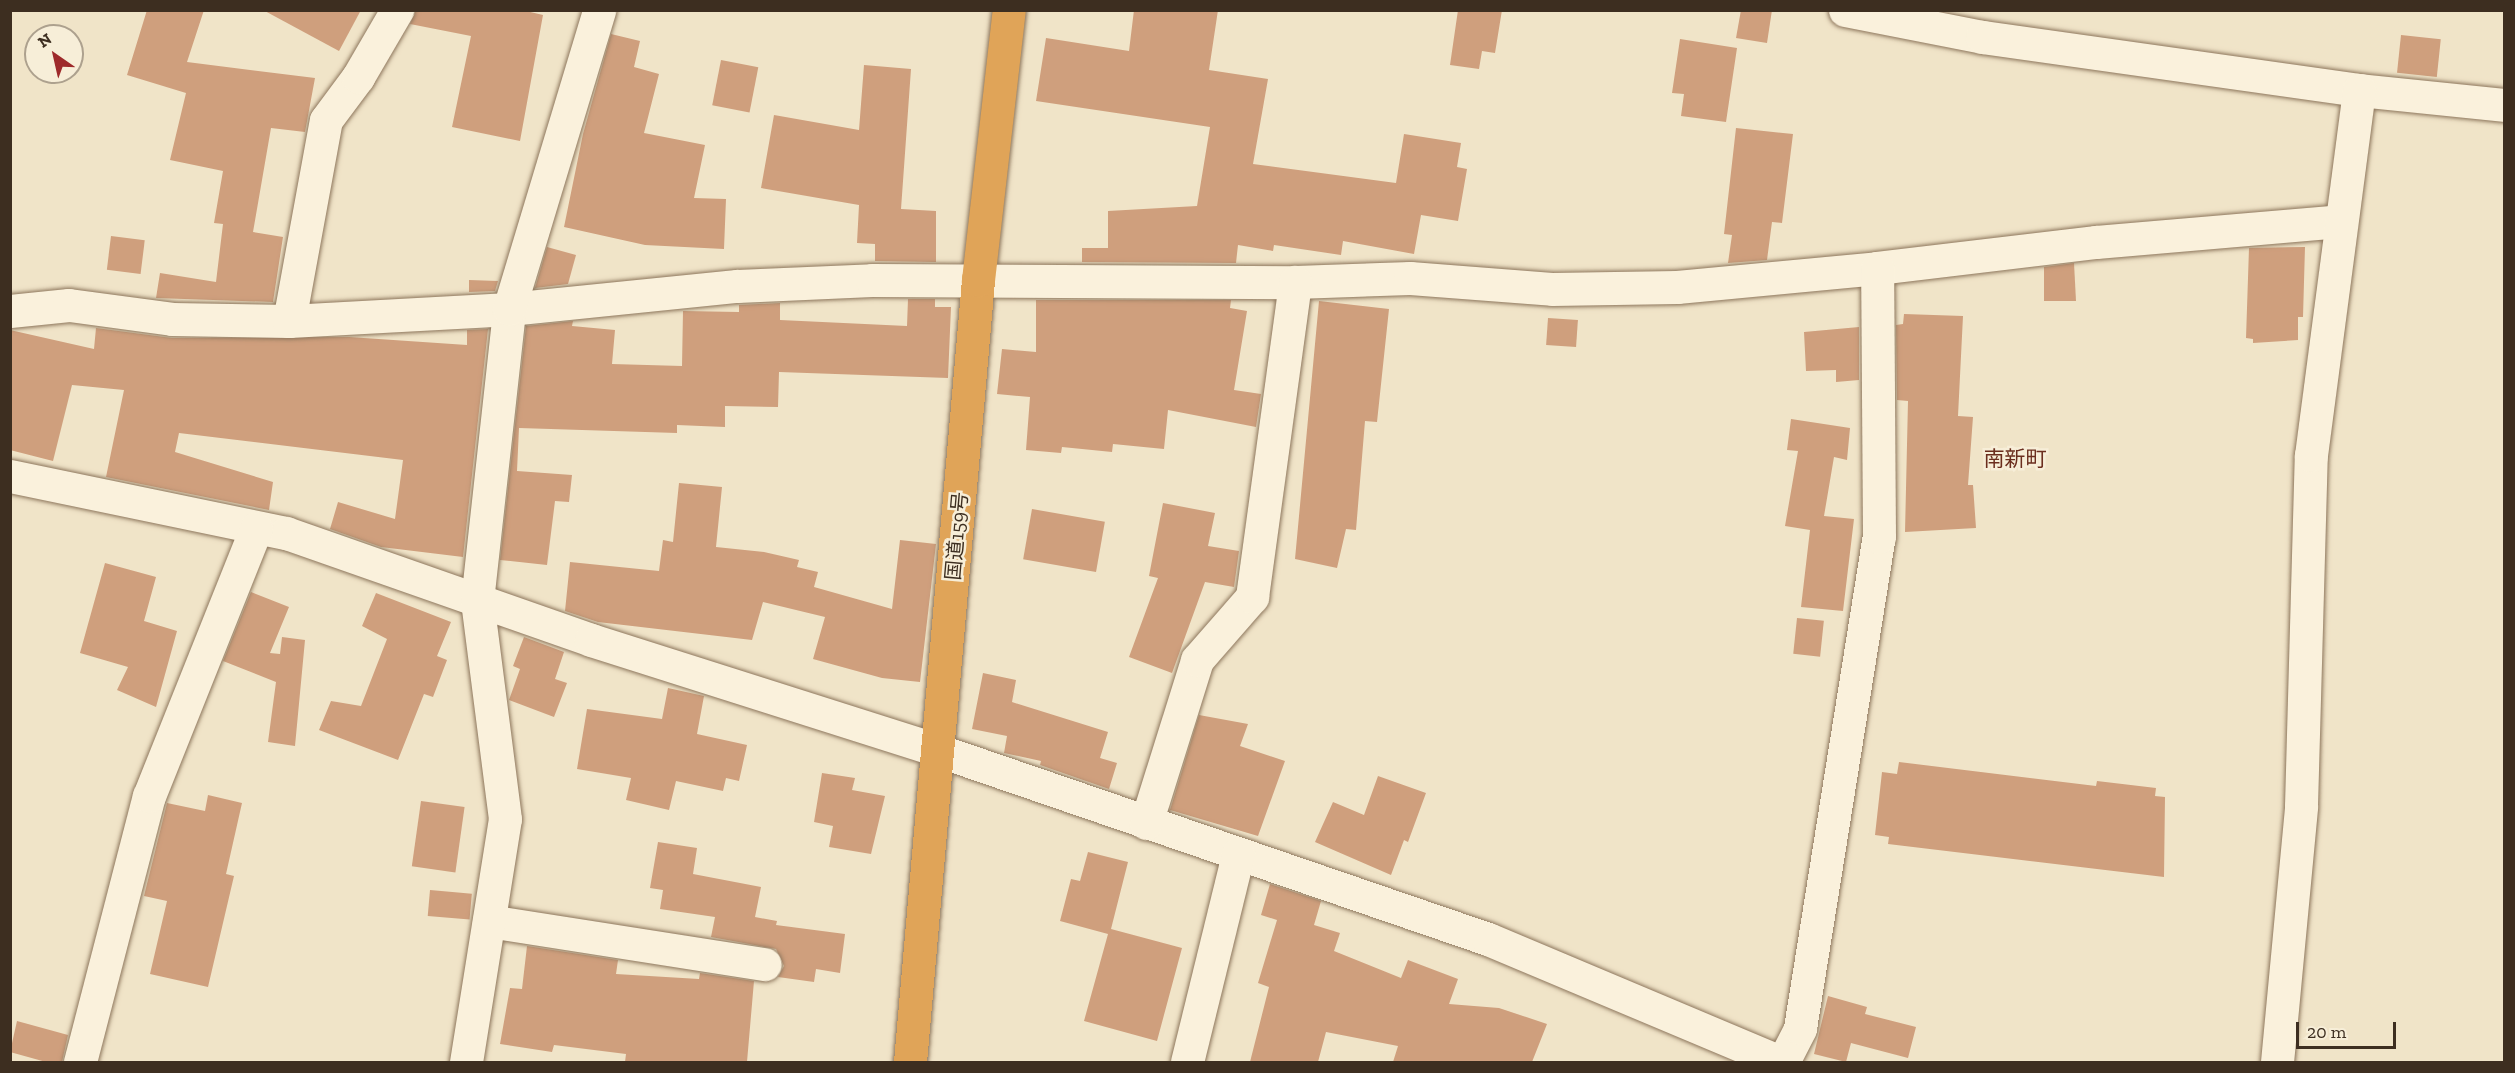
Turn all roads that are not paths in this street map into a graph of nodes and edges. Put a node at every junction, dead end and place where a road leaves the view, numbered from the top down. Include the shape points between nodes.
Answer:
1 (397, 10) edge
2 (599, 10) edge
3 (1009, 10) edge
4 (1845, 10) edge
5 (2359, 90) junction
6 (2505, 105) edge
7 (2340, 221) junction
8 (1877, 268) junction
9 (978, 280) junction
10 (1294, 282) junction
11 (509, 309) junction
12 (10, 311) edge
13 (289, 321) junction
14 (10, 476) edge
15 (256, 529) junction
16 (477, 601) junction
17 (940, 751) junction
18 (1146, 823) junction
19 (1238, 854) junction
20 (489, 921) junction
21 (765, 964) dead end
22 (80, 1062) edge
23 (466, 1062) edge
24 (910, 1062) edge
25 (1187, 1062) edge
26 (1781, 1062) edge
27 (2277, 1062) edge

1 - 13 street via 358,76 326,120
2 - 11 street
3 - 9 highway, 国道159号
4 - 5 street via 1982,37
5 - 6 street
5 - 7 street
7 - 8 street via 2096,242
7 - 27 street via 2311,455 2301,806
8 - 10 street via 1666,287 1552,289 1410,278
8 - 26 street via 1879,537 1800,1028
9 - 10 street
9 - 11 street via 737,286
9 - 17 highway, 国道159号
10 - 18 street via 1252,597 1197,660
11 - 13 street
11 - 16 street
12 - 13 street via 69,305 172,319
14 - 15 street
15 - 16 street via 286,533
15 - 22 street via 149,796
16 - 17 street
16 - 20 street via 505,819
17 - 18 street
17 - 24 highway, 国道159号
18 - 19 street
19 - 25 street
19 - 26 street via 1488,939
20 - 21 street
20 - 23 street

